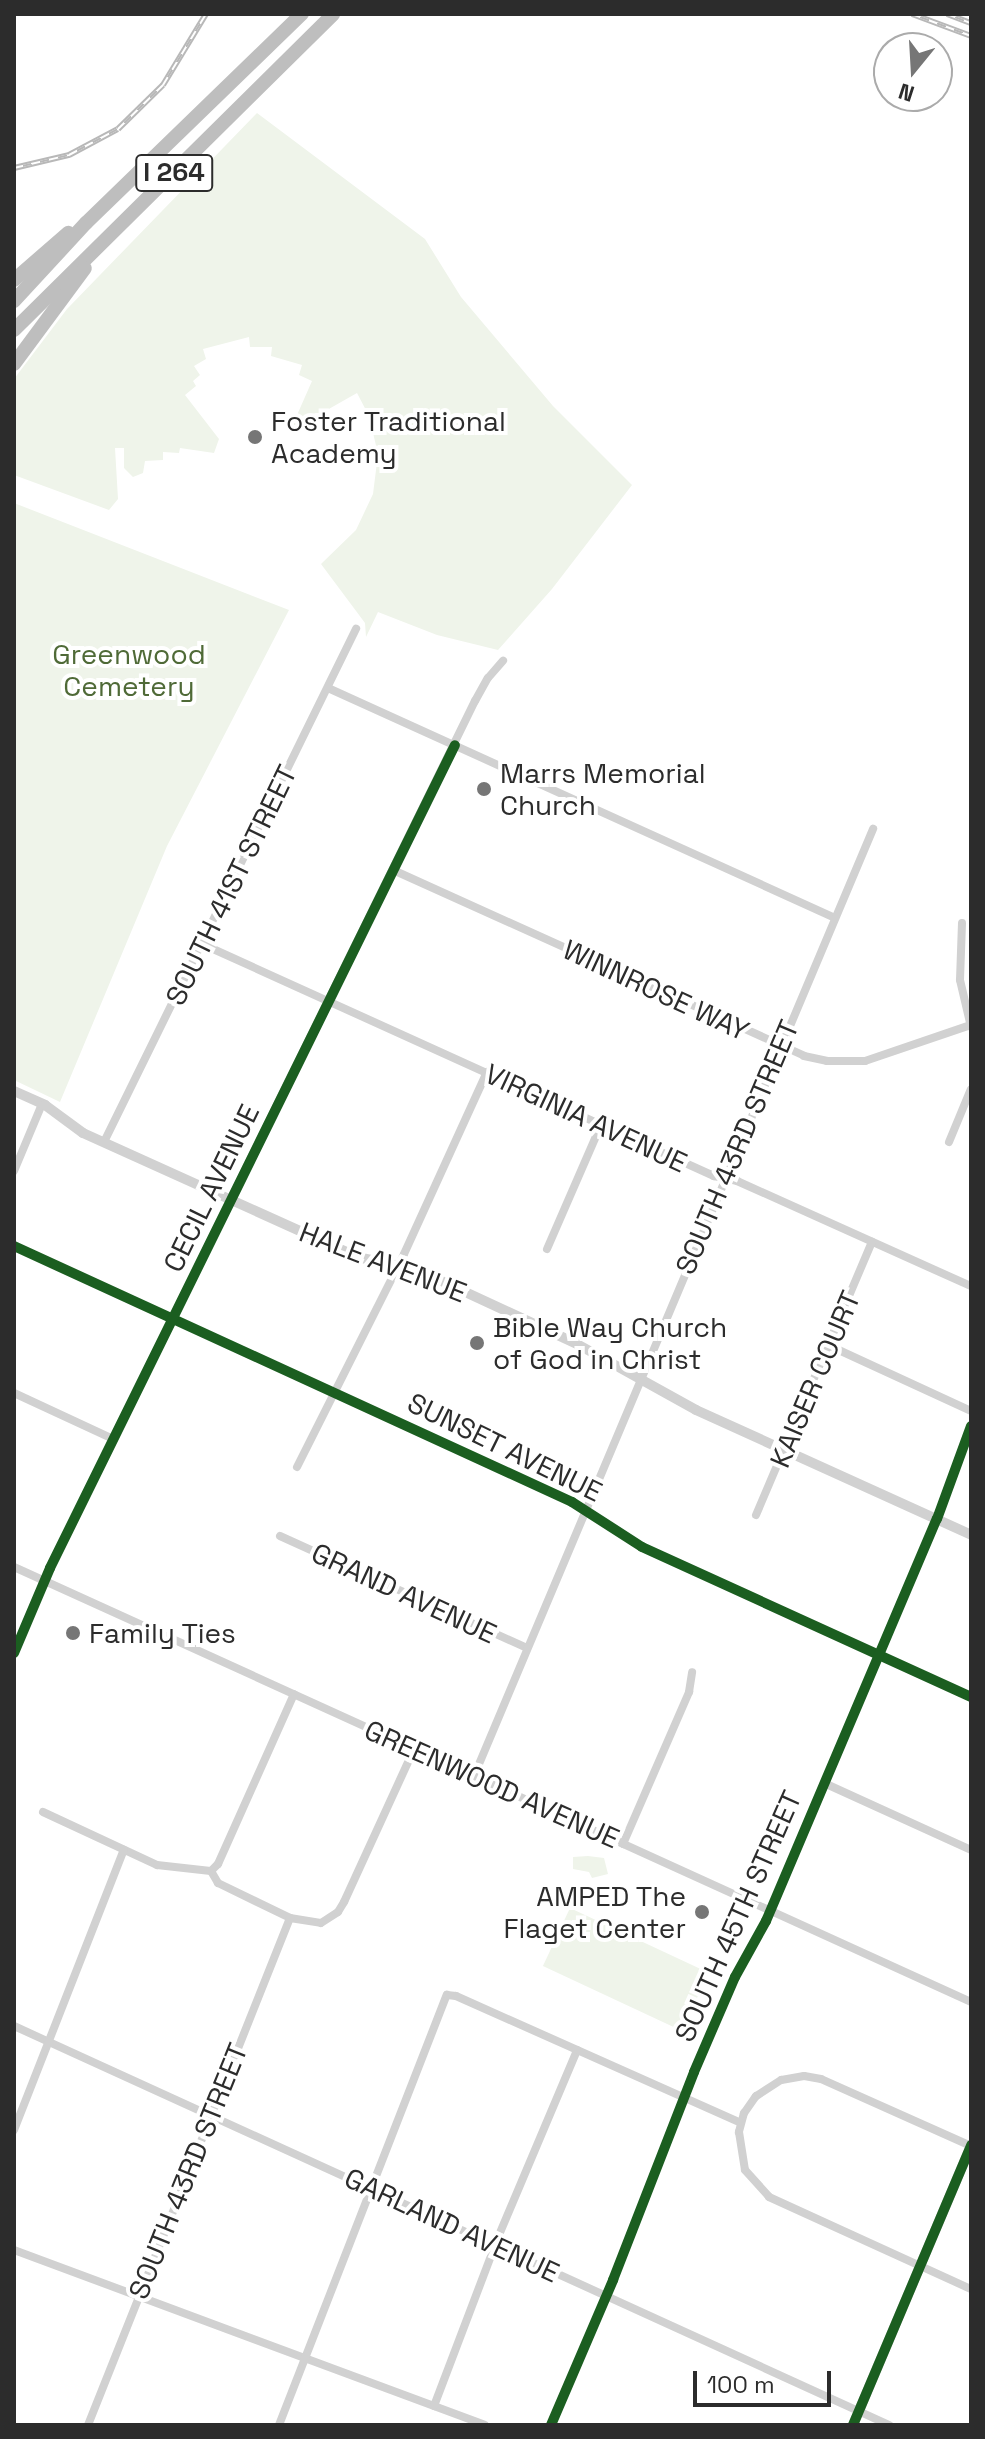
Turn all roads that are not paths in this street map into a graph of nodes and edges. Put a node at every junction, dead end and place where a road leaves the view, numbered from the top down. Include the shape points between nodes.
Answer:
1 (302, 14) edge
2 (333, 14) edge
3 (86, 223) junction
4 (97, 251) junction
5 (14, 280) edge
6 (14, 301) edge
7 (14, 330) edge
8 (14, 364) edge
9 (356, 629) dead end
10 (503, 661) dead end
11 (328, 688) junction
12 (455, 745) junction
13 (873, 829) dead end
14 (393, 870) junction
15 (833, 917) junction
16 (962, 923) dead end
17 (202, 944) junction
18 (329, 1001) junction
19 (971, 1025) edge
20 (780, 1046) junction
21 (487, 1072) junction
22 (971, 1089) edge
23 (14, 1091) edge
24 (42, 1104) junction
25 (601, 1125) junction
26 (104, 1142) junction
27 (949, 1142) dead end
28 (14, 1171) edge
29 (724, 1178) junction
30 (232, 1199) junction
31 (872, 1242) junction
32 (14, 1246) edge
33 (547, 1249) dead end
34 (397, 1267) junction
35 (971, 1286) edge
36 (173, 1319) junction
37 (830, 1346) junction
38 (640, 1379) junction
39 (335, 1392) junction
40 (14, 1393) edge
41 (971, 1411) edge
42 (971, 1426) edge
43 (113, 1439) junction
44 (785, 1450) junction
45 (297, 1467) dead end
46 (585, 1510) junction
47 (756, 1515) dead end
48 (937, 1519) junction
49 (971, 1535) edge
50 (280, 1536) dead end
51 (14, 1567) edge
52 (45, 1580) junction
53 (527, 1648) junction
54 (14, 1653) edge
55 (878, 1655) junction
56 (692, 1672) dead end
57 (294, 1694) junction
58 (971, 1697) edge
59 (414, 1749) junction
60 (474, 1776) junction
61 (824, 1783) junction
62 (43, 1812) dead end
63 (623, 1844) junction
64 (124, 1850) junction
65 (971, 1850) edge
66 (211, 1871) junction
67 (770, 1911) junction
68 (290, 1918) junction
69 (971, 2002) edge
70 (14, 2026) edge
71 (49, 2042) junction
72 (577, 2050) junction
73 (684, 2097) junction
74 (211, 2115) junction
75 (739, 2122) junction
76 (14, 2130) edge
77 (971, 2146) edge
78 (372, 2189) junction
79 (496, 2245) junction
80 (14, 2250) edge
81 (920, 2267) junction
82 (971, 2289) edge
83 (606, 2296) junction
84 (139, 2297) junction
85 (305, 2359) junction
86 (434, 2406) junction
87 (859, 2411) junction
88 (88, 2425) edge
89 (279, 2425) edge
90 (485, 2425) edge
91 (551, 2425) edge
92 (853, 2425) edge
93 (889, 2425) edge

1 - 3 highway, I 264
2 - 4 highway, I 264
3 - 5 highway via 61,237
3 - 6 highway, I 264
4 - 7 highway, I 264
4 - 8 highway
9 - 11 street, SOUTH 41ST STREET
10 - 12 street, CECIL AVENUE via 488,678
11 - 12 street
11 - 17 street, SOUTH 41ST STREET
12 - 14 street, CECIL AVENUE
12 - 15 street
13 - 15 street, SOUTH 43RD STREET
14 - 18 street, CECIL AVENUE
14 - 20 street, WINNROSE WAY
15 - 20 street, SOUTH 43RD STREET
16 - 19 street via 960,980
17 - 18 street, VIRGINIA AVENUE
17 - 26 street, SOUTH 41ST STREET
18 - 21 street, VIRGINIA AVENUE
18 - 30 street, CECIL AVENUE
19 - 20 street, WINNROSE WAY via 893,1054 848,1063
20 - 29 street, SOUTH 43RD STREET
21 - 25 street, VIRGINIA AVENUE
21 - 34 street
22 - 27 street
23 - 24 street, HALE AVENUE
24 - 26 street, HALE AVENUE via 72,1128
24 - 28 street
25 - 29 street, VIRGINIA AVENUE
25 - 33 street
26 - 30 street, HALE AVENUE
29 - 31 street, VIRGINIA AVENUE
29 - 38 street, SOUTH 43RD STREET
30 - 34 street, HALE AVENUE via 357,1257
30 - 36 street, CECIL AVENUE
31 - 35 street, VIRGINIA AVENUE
31 - 37 street, KAISER COURT
32 - 36 street, SUNSET AVENUE
34 - 38 street, HALE AVENUE via 423,1272
34 - 39 street
36 - 39 street, SUNSET AVENUE
36 - 43 street, CECIL AVENUE
37 - 41 street
37 - 44 street, KAISER COURT
38 - 44 street, HALE AVENUE
38 - 46 street, SOUTH 43RD STREET
39 - 45 street
39 - 46 street, SUNSET AVENUE
40 - 43 street
42 - 48 street, SOUTH 45TH STREET
43 - 52 street, CECIL AVENUE
44 - 47 street, KAISER COURT
44 - 48 street, HALE AVENUE
46 - 53 street, SOUTH 43RD STREET
46 - 55 street, SUNSET AVENUE via 642,1547
48 - 49 street, HALE AVENUE
48 - 55 street, SOUTH 45TH STREET
50 - 53 street, GRAND AVENUE
51 - 52 street, GREENWOOD AVENUE
52 - 54 street, CECIL AVENUE
52 - 57 street, GREENWOOD AVENUE
53 - 60 street, SOUTH 43RD STREET
55 - 58 street, SUNSET AVENUE
55 - 61 street, SOUTH 45TH STREET
56 - 63 street via 689,1692
57 - 59 street, GREENWOOD AVENUE
57 - 66 street
59 - 60 street, GREENWOOD AVENUE
59 - 68 street via 344,1902 327,1921
60 - 63 street, GREENWOOD AVENUE
61 - 65 street
61 - 67 street, SOUTH 45TH STREET
62 - 64 street
63 - 67 street, GREENWOOD AVENUE
64 - 66 street via 163,1867
64 - 71 street
66 - 68 street via 218,1883
67 - 69 street, GREENWOOD AVENUE
67 - 73 street, SOUTH 45TH STREET via 735,1977
68 - 74 street, SOUTH 43RD STREET
70 - 71 street, GARLAND AVENUE
71 - 74 street, GARLAND AVENUE
71 - 76 street
72 - 73 street
72 - 78 street via 451,1994
72 - 79 street
73 - 75 street
73 - 83 street, SOUTH 45TH STREET
74 - 78 street, GARLAND AVENUE
74 - 84 street, SOUTH 43RD STREET
75 - 77 street via 748,2104 769,2086 804,2076
75 - 81 street via 741,2161 761,2192
77 - 81 street
78 - 79 street, GARLAND AVENUE
78 - 85 street
79 - 83 street, GARLAND AVENUE
79 - 86 street
80 - 84 street
81 - 82 street
81 - 87 street
83 - 87 street, GARLAND AVENUE
83 - 91 street, SOUTH 45TH STREET
84 - 85 street
84 - 88 street, SOUTH 43RD STREET
85 - 86 street
85 - 89 street
86 - 90 street
87 - 92 street
87 - 93 street, GARLAND AVENUE

